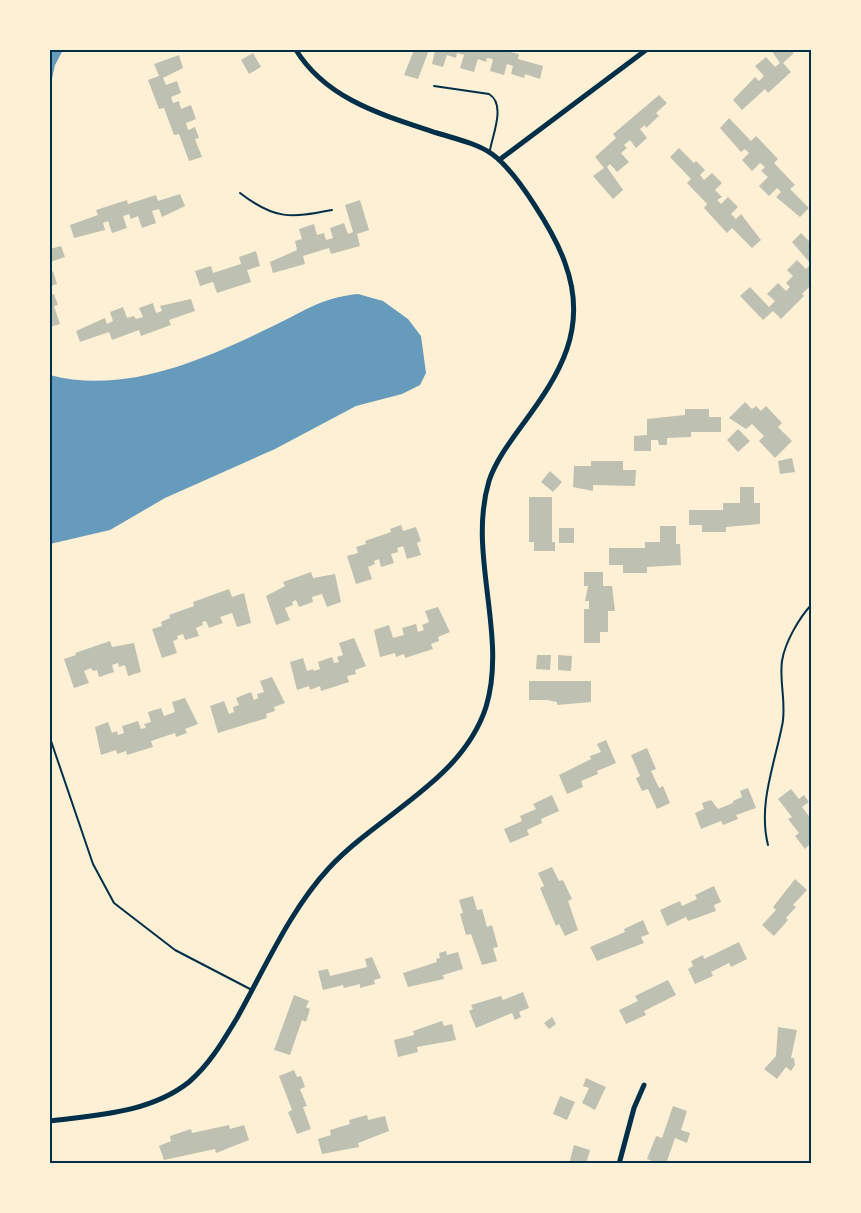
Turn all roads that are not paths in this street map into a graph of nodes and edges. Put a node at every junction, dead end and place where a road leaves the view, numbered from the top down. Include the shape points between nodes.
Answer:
1 (296, 50) edge
2 (646, 50) edge
3 (434, 86) dead end
4 (489, 153) junction
5 (499, 160) junction
6 (240, 193) dead end
7 (332, 210) dead end
8 (50, 738) edge
9 (253, 990) junction
10 (644, 1085) dead end
11 (50, 1121) edge
12 (619, 1164) edge

1 - 4 street via 313,74 345,98
2 - 5 street
3 - 4 lane via 494,97 498,105
4 - 5 street
5 - 9 street via 559,246 571,284 573,319 564,361 550,388 496,464 485,499 482,535 492,660 485,709 468,743 441,774 328,869 302,904
6 - 7 lane via 264,209 286,217
8 - 9 lane via 93,864 114,903 175,950
9 - 11 street via 216,1053 178,1090 136,1108
10 - 12 street

